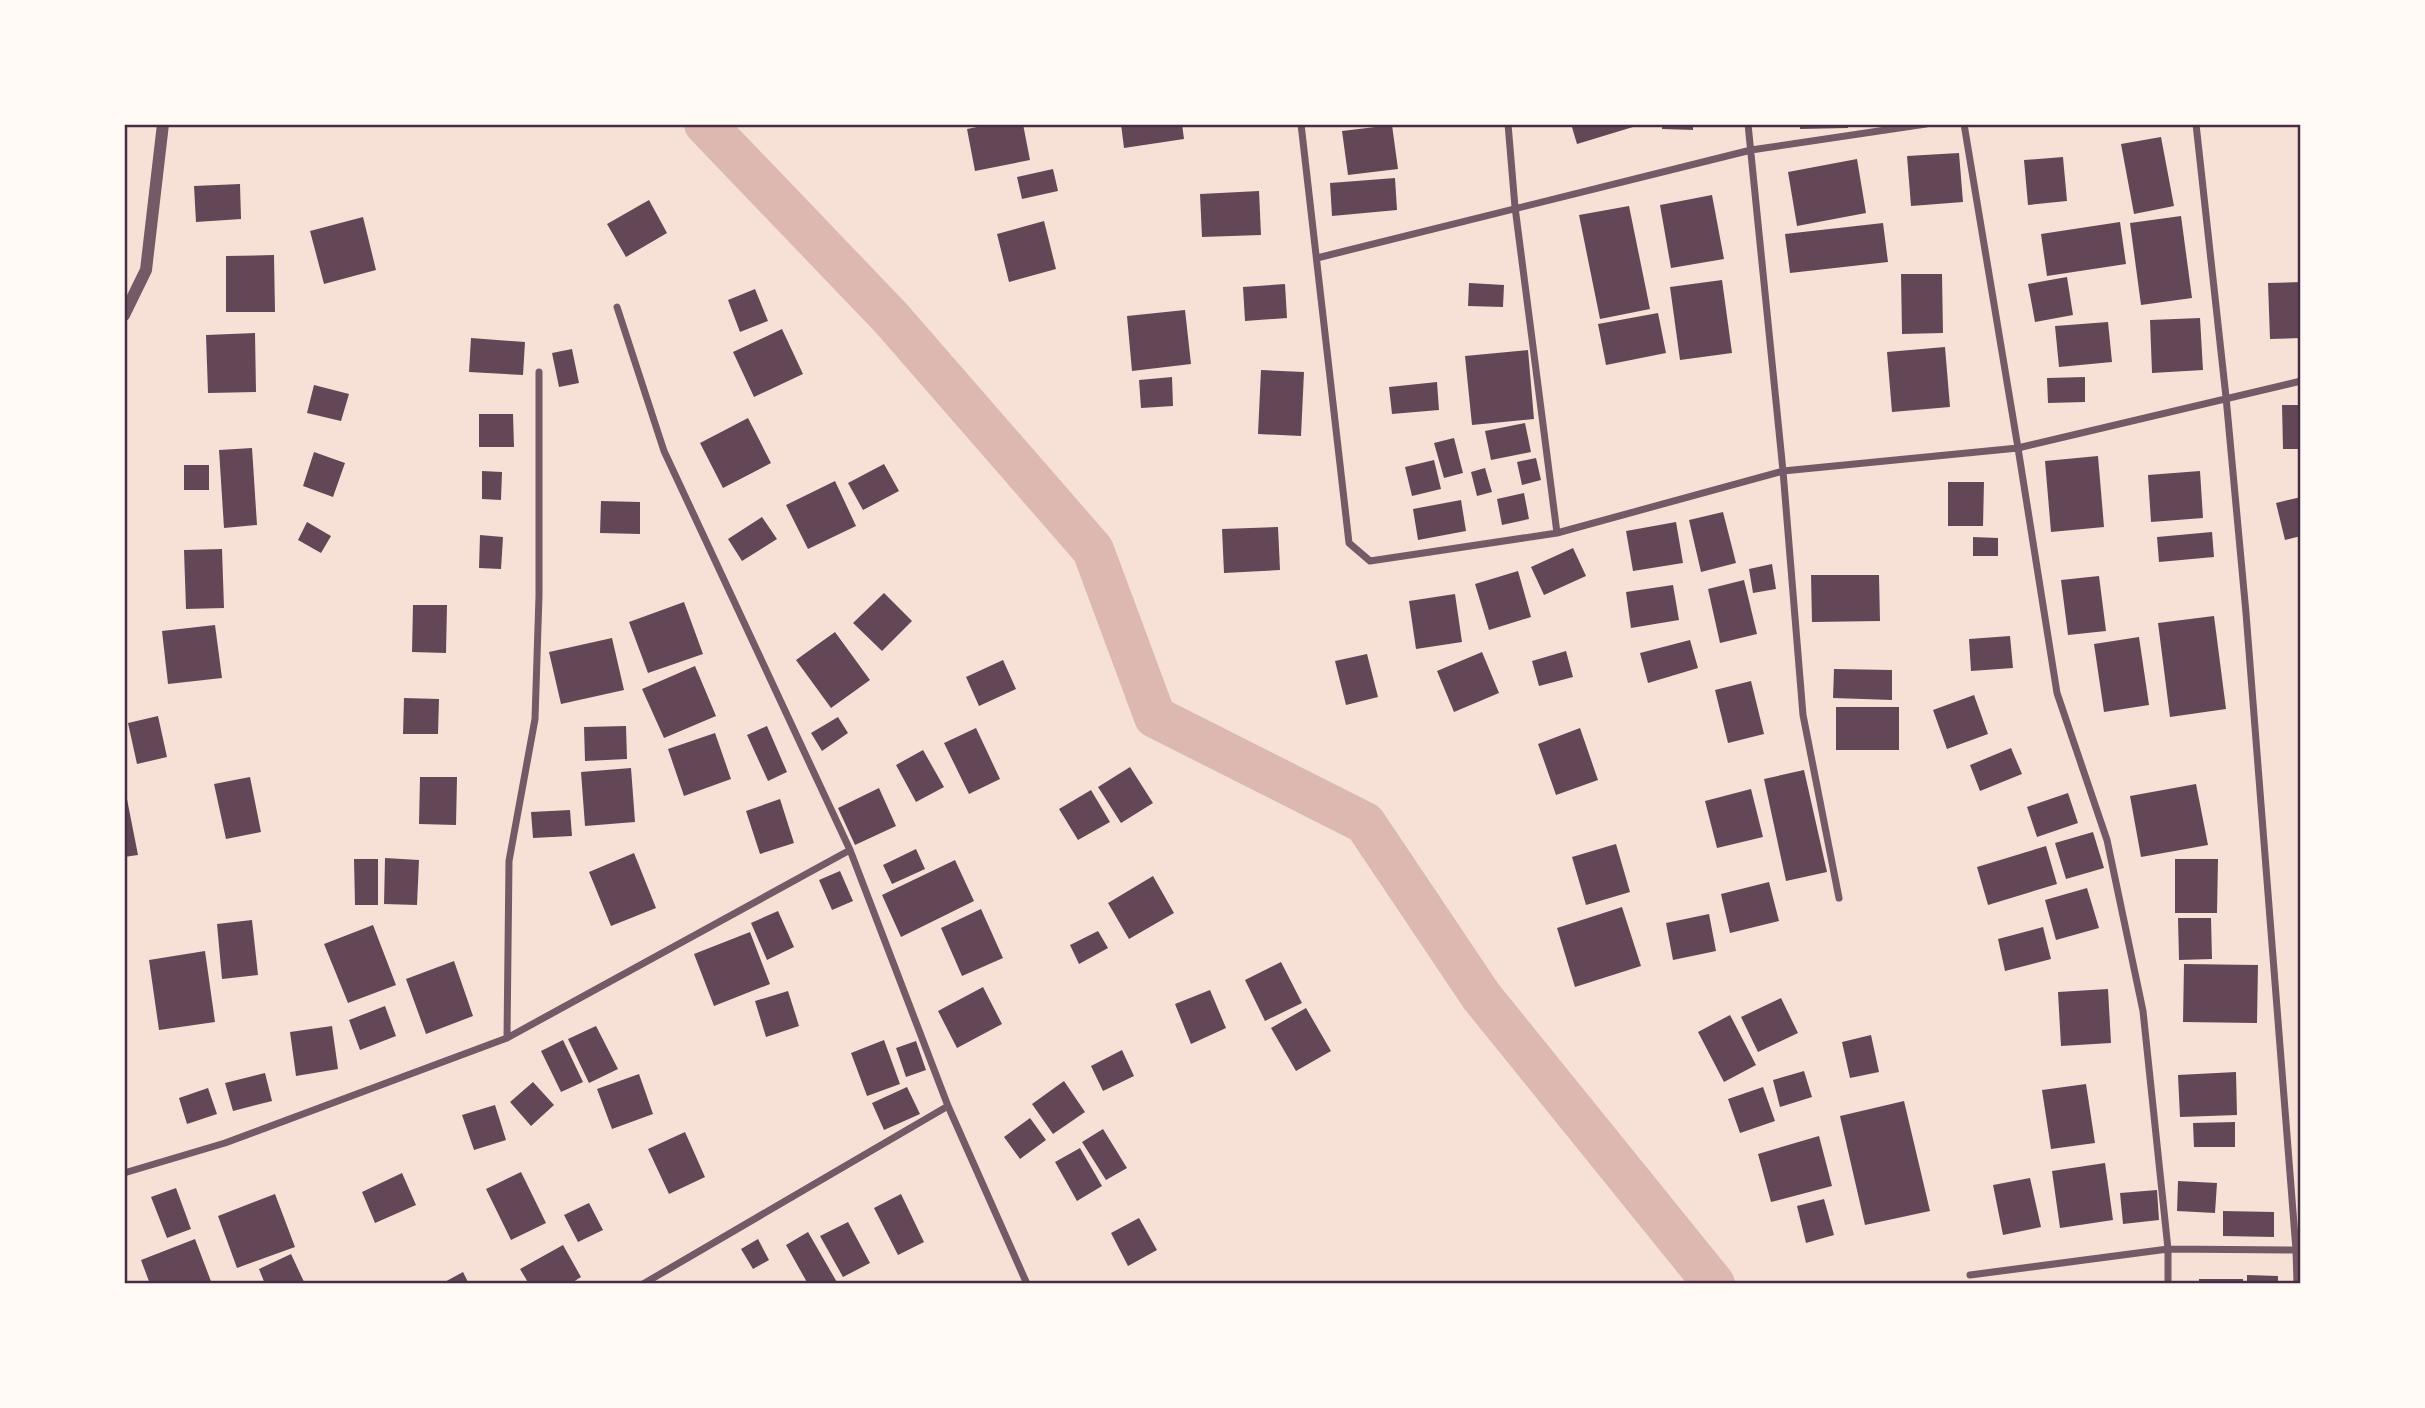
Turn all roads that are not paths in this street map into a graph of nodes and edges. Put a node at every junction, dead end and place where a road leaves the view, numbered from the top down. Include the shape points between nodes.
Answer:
1 (1301, 124) edge
2 (1508, 124) edge
3 (1748, 124) edge
4 (1926, 124) edge
5 (1964, 124) edge
6 (2196, 124) edge
7 (162, 128) edge
8 (1751, 150) junction
9 (1515, 207) junction
10 (1317, 258) junction
11 (617, 307) dead end
12 (124, 315) edge
13 (539, 372) dead end
14 (2301, 381) edge
15 (2227, 397) junction
16 (2018, 448) junction
17 (1783, 471) junction
18 (1558, 533) junction
19 (850, 850) junction
20 (1839, 898) dead end
21 (508, 1038) junction
22 (948, 1106) junction
23 (124, 1173) edge
24 (2168, 1249) junction
25 (2298, 1250) edge
26 (1970, 1275) dead end
27 (643, 1284) edge
28 (1027, 1284) edge
29 (2168, 1284) edge
30 (2297, 1284) edge

1 - 10 street
2 - 9 street
3 - 8 street
4 - 8 street
5 - 16 street
6 - 15 street
7 - 12 street via 146,270
8 - 9 street
8 - 17 street
9 - 10 street
9 - 18 street
10 - 18 street via 1349,543 1370,561
11 - 19 street via 664,451
13 - 21 street via 540,596 535,719 509,861
14 - 15 street
15 - 16 street
15 - 25 street
16 - 17 street
16 - 24 street via 2057,693 2107,840 2143,1011
17 - 18 street
17 - 20 street via 1802,715
19 - 21 street
19 - 22 street
21 - 23 street via 225,1143
22 - 27 street
22 - 28 street
24 - 25 street
24 - 26 street
24 - 29 street
25 - 30 street

